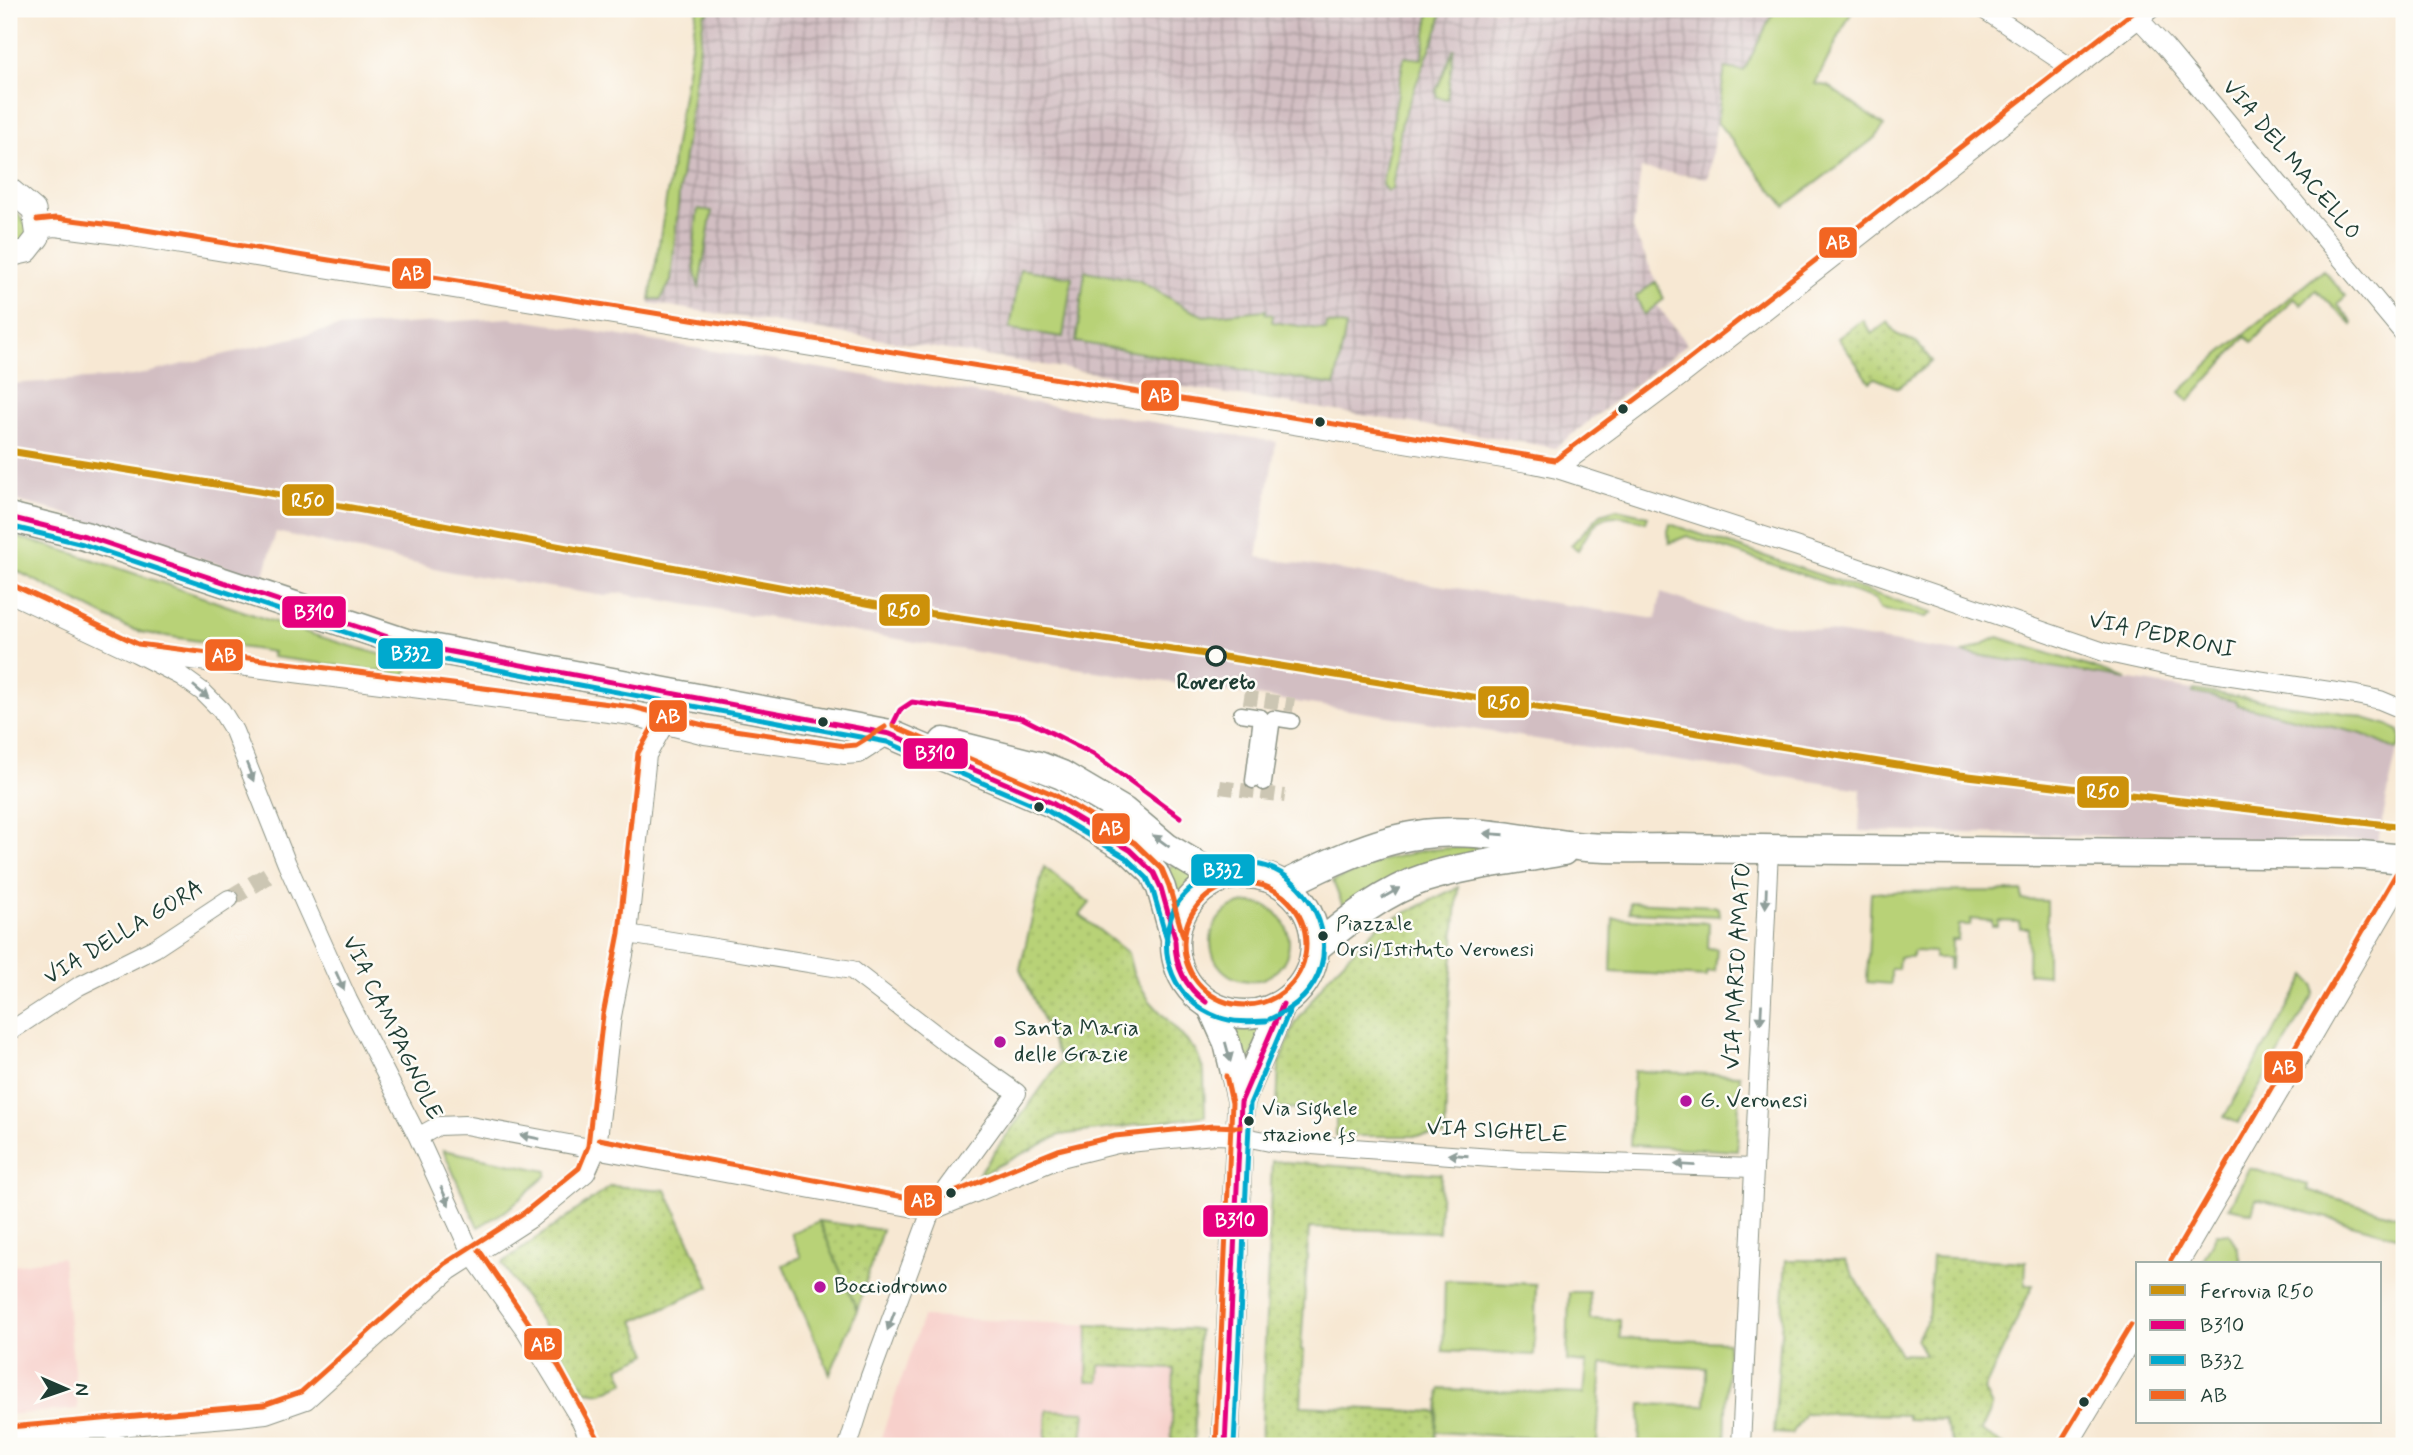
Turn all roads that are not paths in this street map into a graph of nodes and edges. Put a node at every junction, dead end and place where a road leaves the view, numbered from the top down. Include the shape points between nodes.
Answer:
1 (1983, 9) edge
2 (2144, 13) edge
3 (2073, 69) junction
4 (9, 189) edge
5 (38, 229) junction
6 (9, 255) edge
7 (2404, 334) edge
8 (1557, 469) junction
9 (9, 517) edge
10 (9, 593) edge
11 (136, 653) junction
12 (2404, 710) edge
13 (1241, 714) dead end
14 (1292, 721) dead end
15 (665, 723) junction
16 (890, 734) junction
17 (1586, 847) junction
18 (1769, 850) junction
19 (2404, 870) edge
20 (1219, 878) junction
21 (1285, 885) junction
22 (229, 899) tunnel mouth
23 (628, 934) junction
24 (1175, 938) junction
25 (1316, 947) junction
26 (1283, 1004) junction
27 (1210, 1005) junction
28 (9, 1032) edge
29 (1241, 1102) junction
30 (1240, 1136) junction
31 (418, 1137) junction
32 (597, 1148) junction
33 (1753, 1168) junction
34 (931, 1211) junction
35 (472, 1255) junction
36 (2180, 1262) edge
37 (2136, 1333) edge
38 (9, 1436) edge
39 (115, 1437) edge
40 (55, 1440) edge
41 (592, 1446) edge
42 (848, 1446) edge
43 (1225, 1446) edge
44 (1741, 1446) edge
45 (2068, 1446) edge

1 - 3 street
2 - 3 street
2 - 7 street, VIA DEL MACELLO via 2166,48
3 - 8 street
4 - 5 street via 34,210
5 - 6 street via 38,237 27,251
5 - 8 street, VIA PEDRONI via 126,236
8 - 12 street, VIA PEDRONI via 2104,652 2356,695
9 - 16 main road via 85,536 409,644
10 - 11 street, VIA CAMPAGNOLE
11 - 15 street
11 -> 31 street, VIA CAMPAGNOLE via 181,676 221,710 234,731 281,868
13 - 14 street via 1261,717 1258,782 1273,718
15 - 16 street via 705,734 845,755 859,754
15 - 23 street via 647,755
20 -> 16 main road via 1166,847 1124,811 1062,775 906,733
16 - 24 main road via 1052,803 1130,850 1154,873
17 - 18 main road
17 -> 21 main road via 1509,835 1418,835 1378,845
25 -> 17 main road via 1382,899 1424,878 1483,863
18 - 19 main road via 2361,855
18 -> 33 street, VIA MARIO AMATO
19 - 36 street
20 - 21 main road via 1254,873
20 - 24 main road via 1188,902
21 - 25 main road via 1303,902 1313,923
22 - 28 street, VIA DELLA GORA via 155,948 79,986
23 - 32 street via 612,1016
23 - 34 street via 852,970 1017,1093
24 - 27 main road via 1182,976
25 - 26 main road via 1306,980
26 - 27 main road via 1246,1015
26 - 29 main road
27 -> 29 main road via 1227,1044
29 - 30 main road
33 -> 30 street, VIA SIGHELE via 1520,1160
30 - 34 street, VIA SIGHELE via 1117,1144 1061,1158
30 - 43 main road
32 -> 31 street via 465,1125 438,1126
31 -> 35 street, VIA CAMPAGNOLE
32 - 34 street
32 - 35 street via 586,1173 530,1219
33 - 44 street, VIA MARIO AMATO
34 -> 42 street
35 - 39 street via 306,1400 266,1414
35 - 41 street, VIA CAMPAGNOLE via 526,1331
37 - 45 street
38 - 40 street
39 - 40 street

